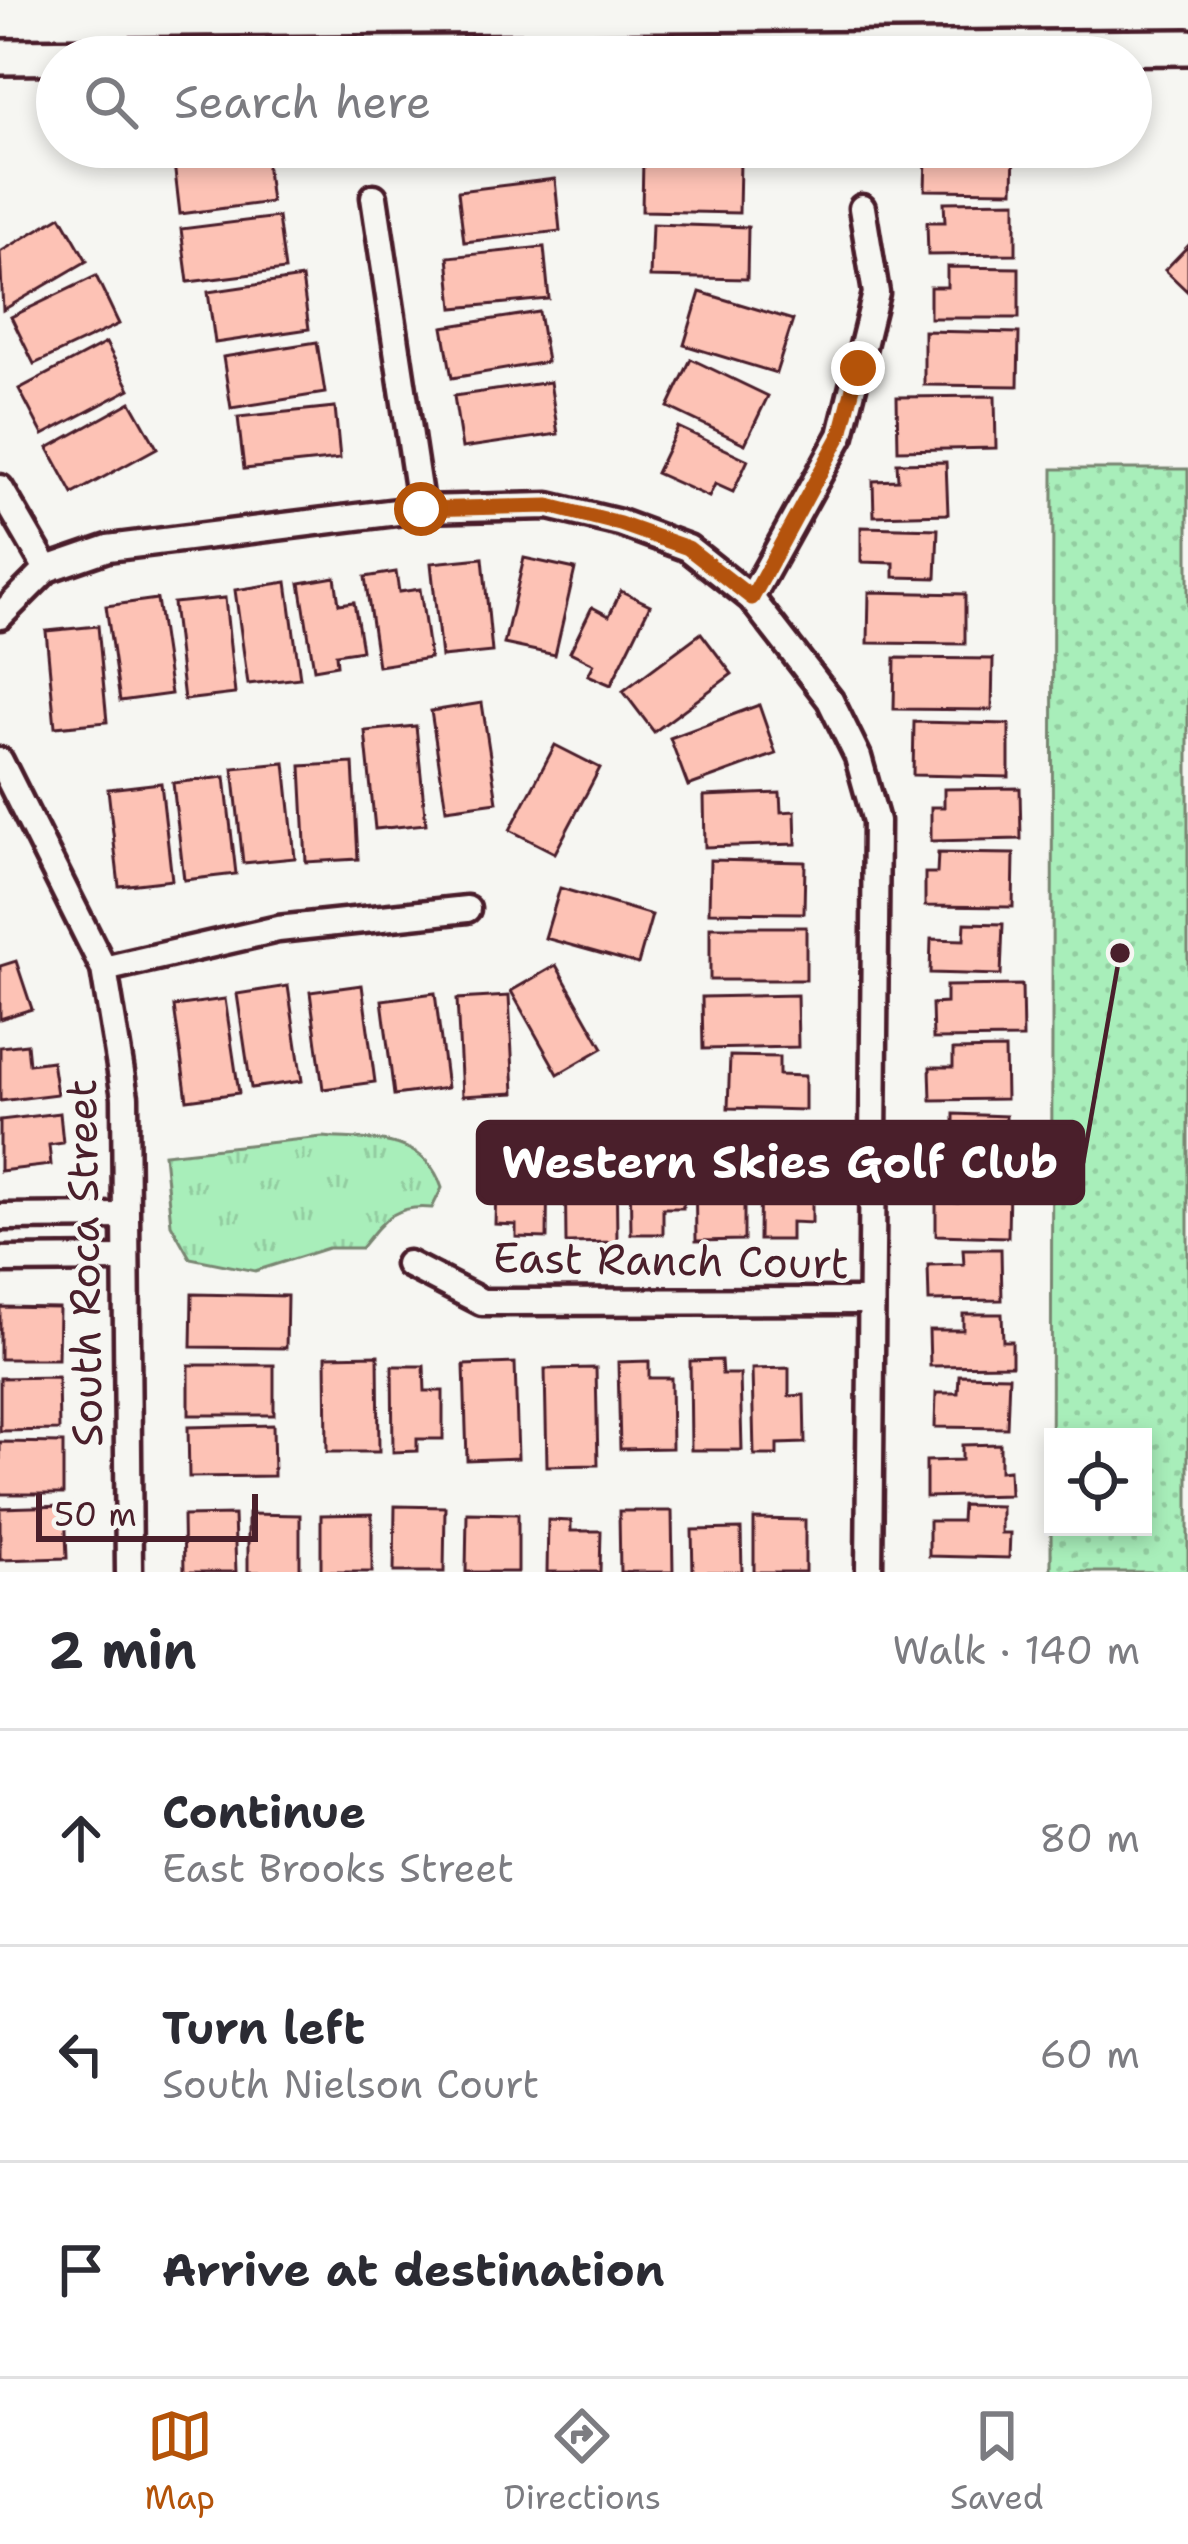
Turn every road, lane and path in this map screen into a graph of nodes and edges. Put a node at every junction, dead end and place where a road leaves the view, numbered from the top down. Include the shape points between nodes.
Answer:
1 (1152, 47) edge
2 (1188, 47) edge
3 (0, 57) edge
4 (36, 57) edge
5 (374, 197) dead end
6 (862, 208) dead end
7 (0, 488) edge
8 (421, 509) junction
9 (47, 569) junction
10 (752, 598) junction
11 (0, 616) edge
12 (0, 761) edge
13 (467, 909) dead end
14 (104, 969) junction
15 (125, 1216) junction
16 (0, 1217) edge
17 (125, 1259) junction
18 (0, 1260) edge
19 (408, 1264) dead end
20 (870, 1301) junction
21 (129, 1572) edge
22 (869, 1572) edge

1 - 2 main road
3 - 4 main road
5 - 8 street
6 - 10 street via 876,293 841,434
7 - 9 street
8 - 9 street via 108,548
8 - 10 street via 549,506 620,524 688,548
9 - 11 street
10 - 20 street via 830,700 876,821
12 - 14 street, South Roca Street
13 - 14 street via 278,929
14 - 15 street, South Roca Street via 125,1097
15 - 16 street
15 - 17 street, South Roca Street
17 - 18 street
17 - 21 street, South Roca Street
19 - 20 street, East Ranch Court via 482,1302
20 - 22 street

